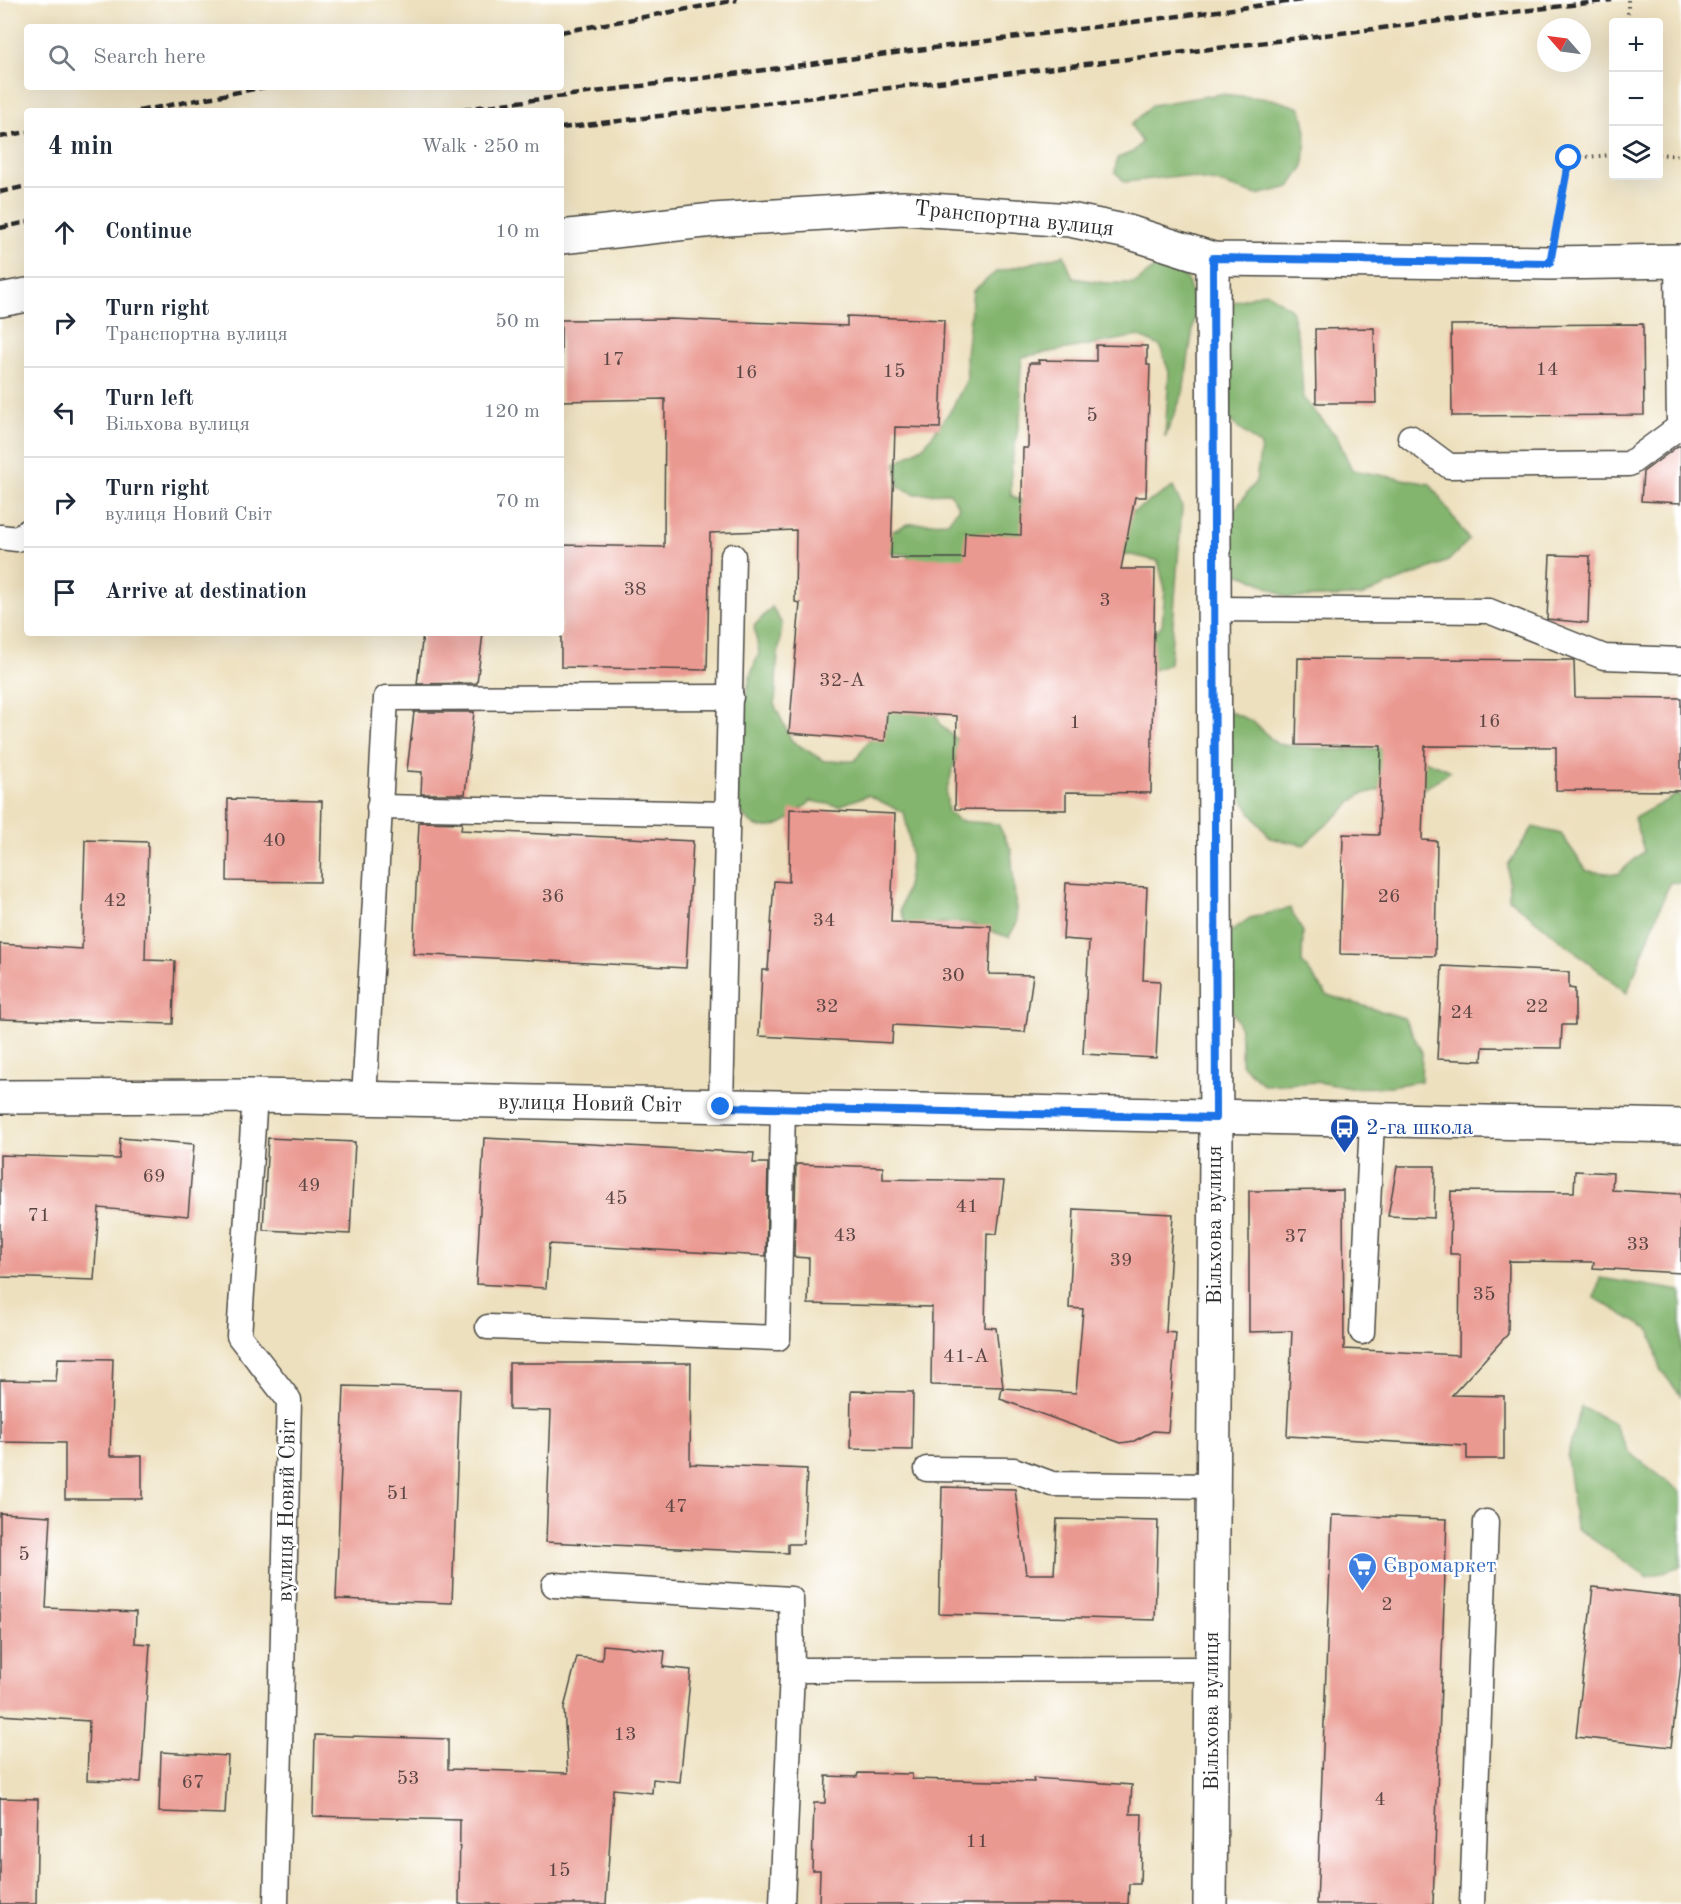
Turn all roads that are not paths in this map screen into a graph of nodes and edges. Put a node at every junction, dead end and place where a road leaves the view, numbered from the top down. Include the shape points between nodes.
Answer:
1 (564, 237) edge
2 (1213, 258) junction
3 (1679, 261) edge
4 (24, 296) edge
5 (0, 300) edge
6 (1410, 437) dead end
7 (24, 534) edge
8 (0, 537) edge
9 (733, 556) dead end
10 (1214, 609) junction
11 (1681, 660) edge
12 (731, 697) junction
13 (379, 807) junction
14 (728, 814) junction
15 (255, 1096) junction
16 (0, 1097) edge
17 (364, 1099) junction
18 (721, 1107) junction
19 (783, 1108) junction
20 (1216, 1118) junction
21 (1372, 1121) junction
22 (1681, 1126) edge
23 (488, 1327) dead end
24 (1362, 1332) dead end
25 (927, 1469) dead end
26 (1214, 1486) junction
27 (1486, 1522) dead end
28 (554, 1585) dead end
29 (1212, 1669) junction
30 (792, 1670) junction
31 (276, 1904) edge
32 (782, 1904) edge
33 (1210, 1904) edge
34 (1472, 1904) edge

1 - 2 street, Транспортна вулиця via 713,220 903,208 1070,220 1128,231
2 - 3 street, Транспортна вулиця
2 - 10 street, Вільхова вулиця
3 - 6 lane via 1679,427 1629,464 1449,466
4 - 5 street
7 - 8 lane via 17,539
9 - 12 lane
10 - 11 lane via 1489,611 1604,657
10 - 20 street, Вільхова вулиця
12 - 13 lane via 386,698
12 - 14 lane
13 - 14 lane
13 - 17 lane
14 - 18 lane
15 - 16 street, вулиця Новий Світ
15 - 17 street, вулиця Новий Світ
15 - 31 lane, вулиця Новий Світ via 239,1336 289,1400
17 - 18 street, вулиця Новий Світ
18 - 19 street, вулиця Новий Світ
19 - 20 street, вулиця Новий Світ
19 - 23 lane via 778,1338
20 - 21 street, вулиця Новий Світ
20 - 26 street, Вільхова вулиця
21 - 22 street, вулиця Новий Світ
21 - 24 lane
25 - 26 lane via 1014,1470 1052,1484
26 - 29 street, Вільхова вулиця
27 - 34 lane
28 - 30 lane via 791,1599
29 - 30 lane
29 - 33 street, Вільхова вулиця
30 - 32 lane

